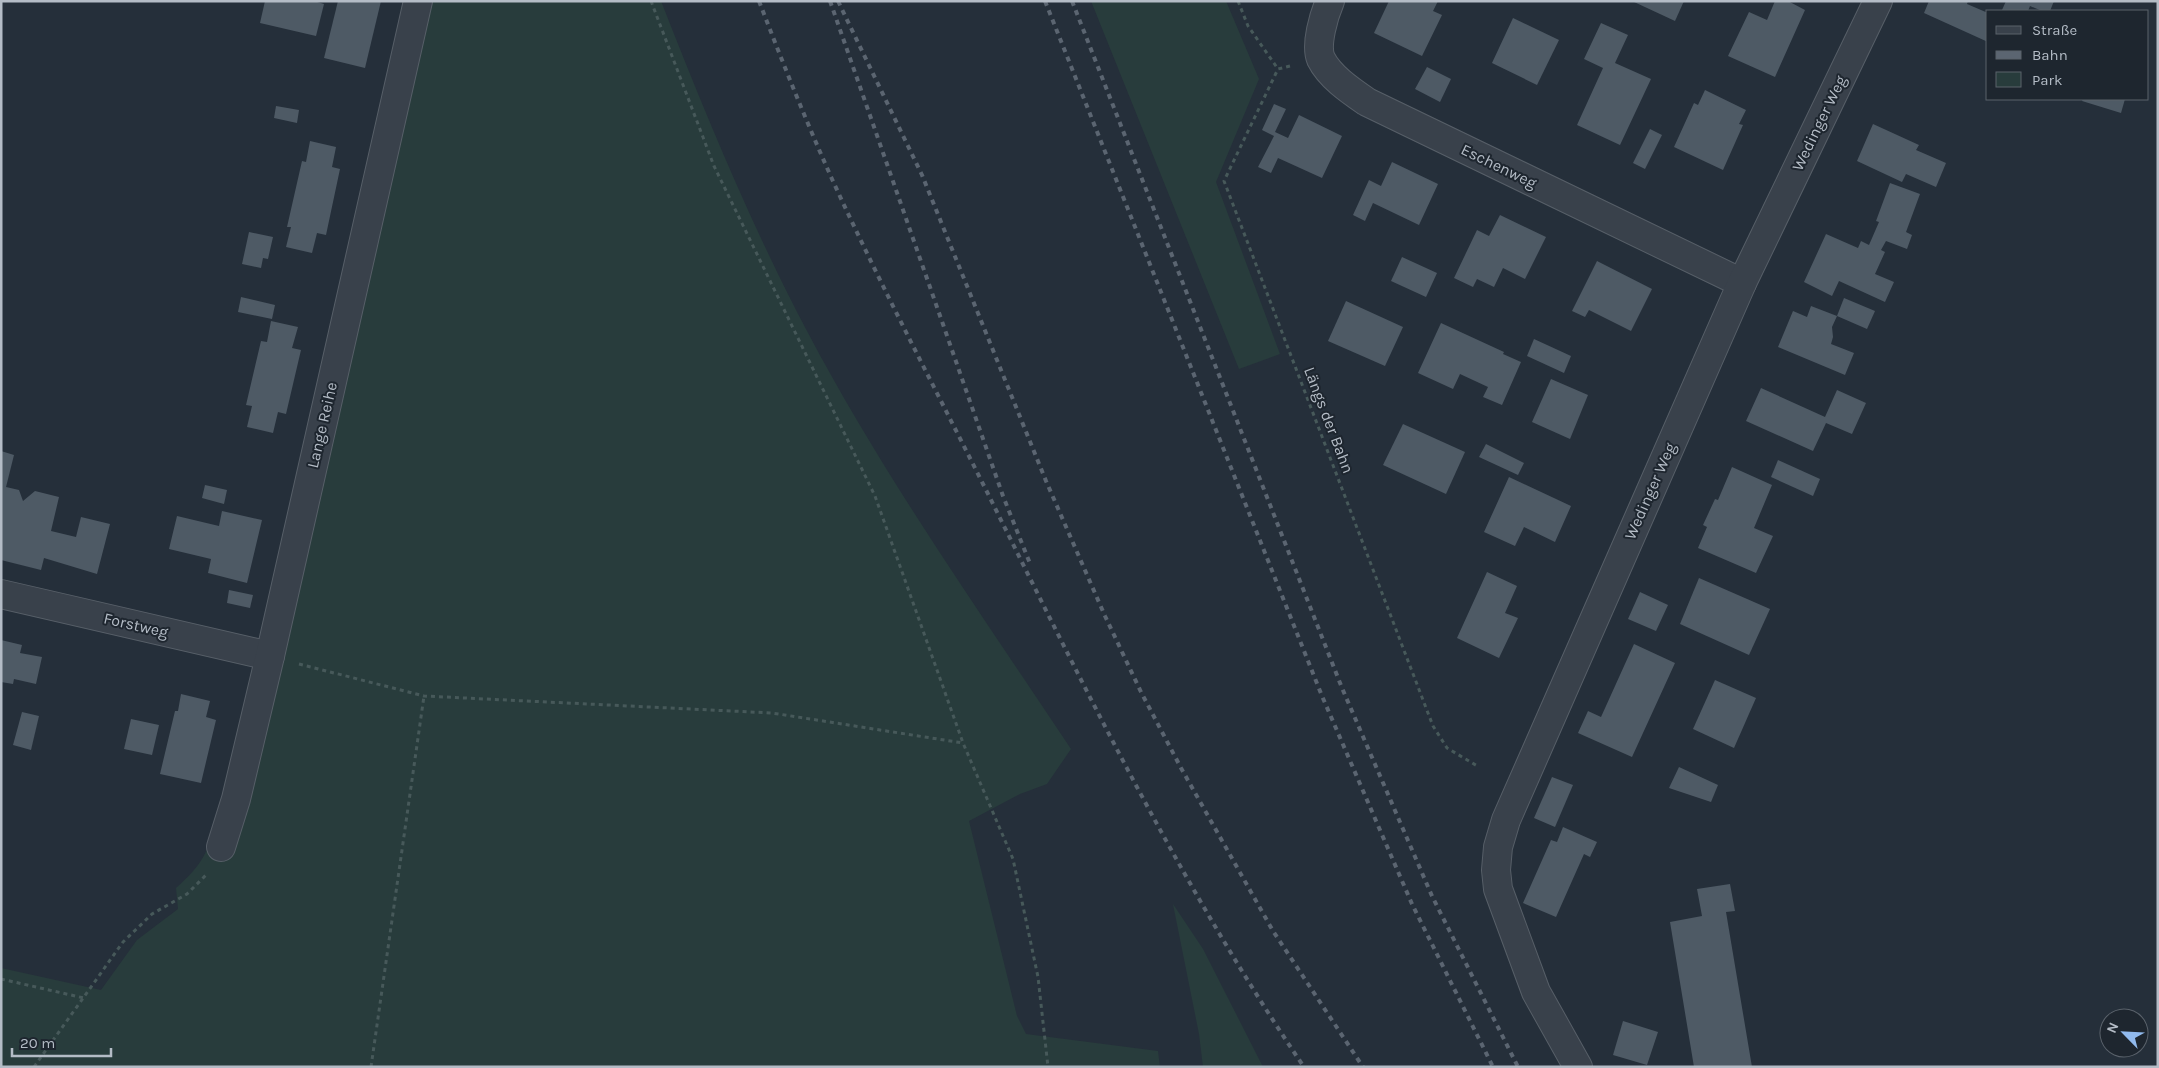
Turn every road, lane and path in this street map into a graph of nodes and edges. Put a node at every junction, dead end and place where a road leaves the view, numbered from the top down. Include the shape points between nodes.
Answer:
1 (418, 1) edge
2 (651, 1) edge
3 (1238, 1) edge
4 (1330, 1) edge
5 (1878, 1) edge
6 (1321, 58) junction
7 (1278, 69) junction
8 (1742, 283) junction
9 (1, 594) edge
10 (270, 656) junction
11 (424, 696) junction
12 (963, 742) junction
13 (1479, 767) dead end
14 (221, 847) joint
15 (1, 979) edge
16 (84, 998) junction
17 (34, 1067) edge
18 (371, 1067) edge
19 (1048, 1067) edge
20 (1578, 1067) edge

1 - 10 street, Lange Reihe
2 - 12 path via 714,166 875,496
3 - 7 path via 1248,26
4 - 6 street via 1320,25
5 - 8 street, Wedinger Weg
6 - 7 path
6 - 8 street, Eschenweg via 1338,80 1367,102
7 - 13 path, Längs der Bahn via 1224,181 1433,726 1447,748
8 - 20 street, Wedinger Weg via 1506,820 1498,847 1498,889 1536,992
9 - 10 street, Forstweg
10 - 11 path
10 - 14 street, Lange Reihe
11 - 12 path via 772,713
11 - 18 path
12 - 19 path via 1013,859 1038,977
14 - 16 path via 210,870 187,894 152,914 123,942
15 - 16 path
16 - 17 path

